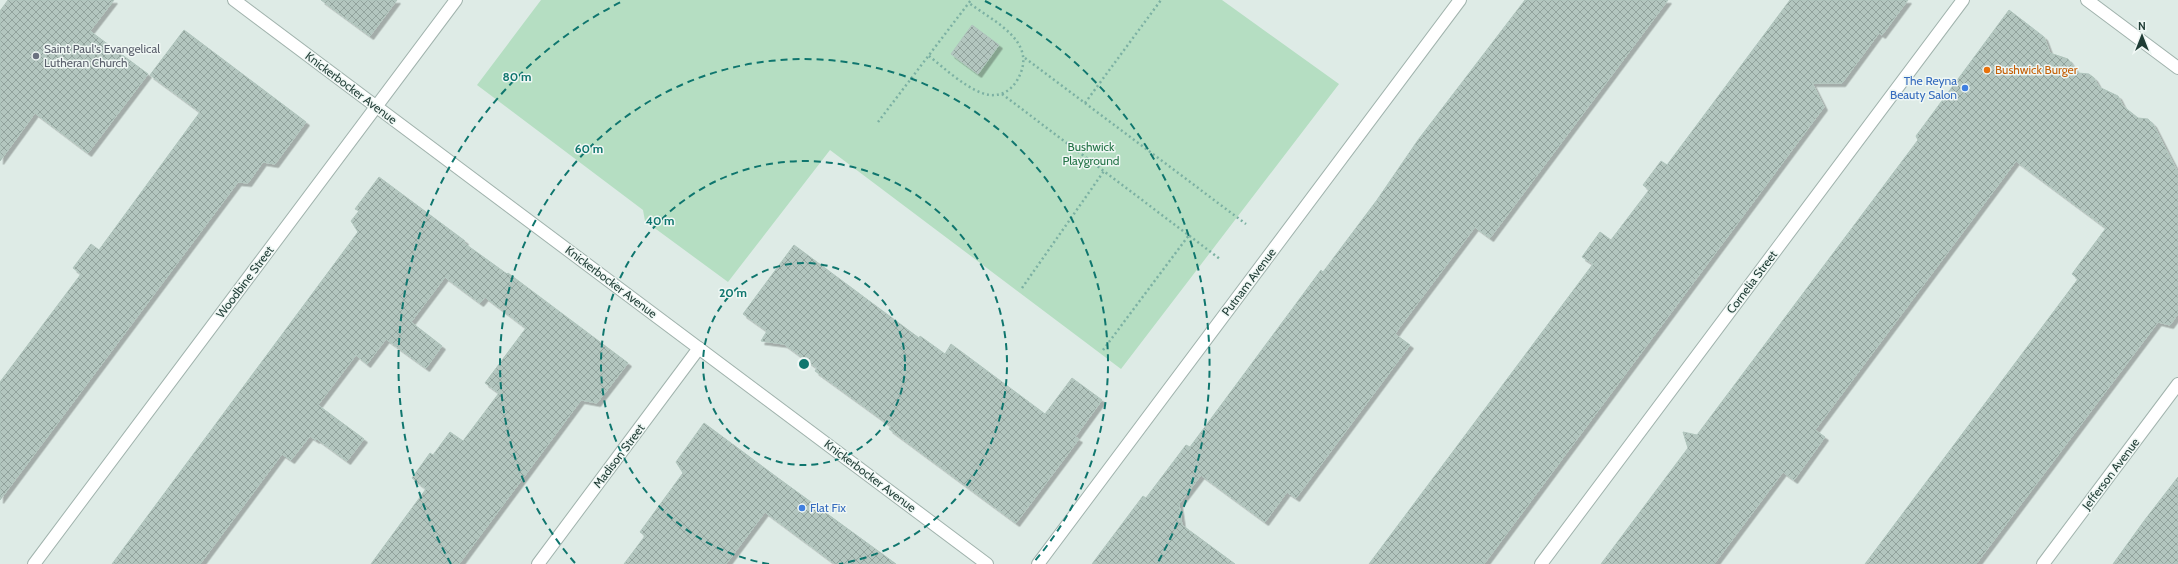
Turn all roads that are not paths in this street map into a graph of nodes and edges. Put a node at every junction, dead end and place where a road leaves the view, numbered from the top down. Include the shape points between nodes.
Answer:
1 (234, 0) edge
2 (456, 0) edge
3 (1460, 0) edge
4 (1963, 0) edge
5 (2087, 0) edge
6 (2178, 68) edge
7 (376, 107) junction
8 (699, 348) junction
9 (2178, 384) edge
10 (34, 564) edge
11 (538, 564) edge
12 (987, 564) edge
13 (1038, 564) edge
14 (1541, 564) edge
15 (2043, 564) edge

1 - 7 street, Knickerbocker Avenue
2 - 7 street, Woodbine Street
3 - 13 street, Putnam Avenue
4 - 14 street, Cornelia Street
5 - 6 street
7 - 8 street, Knickerbocker Avenue
7 - 10 street, Woodbine Street
8 - 11 street, Madison Street
8 - 12 street, Knickerbocker Avenue
9 - 15 street, Jefferson Avenue

